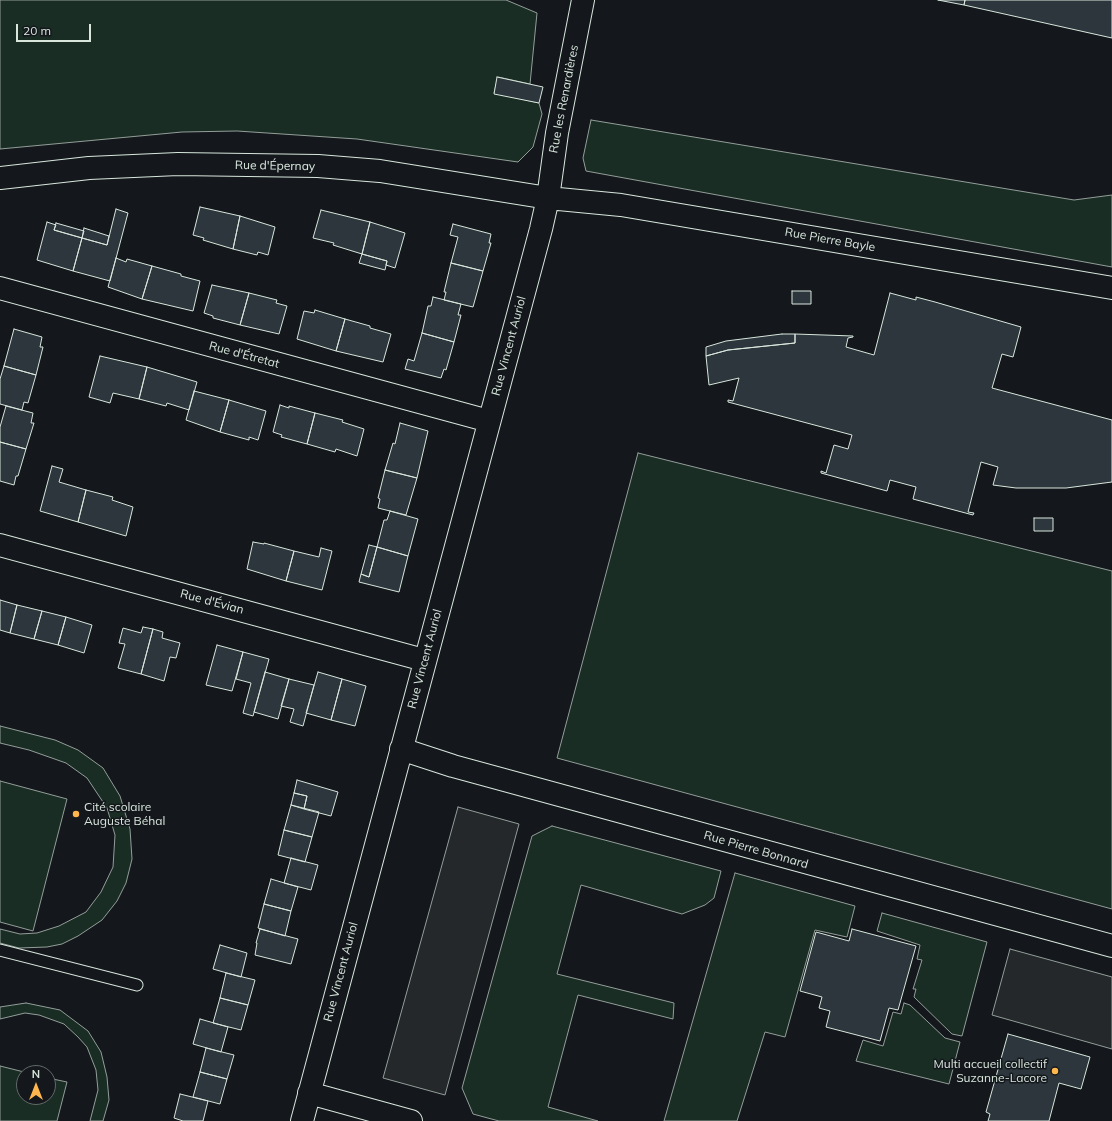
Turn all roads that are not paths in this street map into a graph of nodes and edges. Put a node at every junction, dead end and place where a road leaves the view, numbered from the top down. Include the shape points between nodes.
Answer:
1 (583, 0) edge
2 (0, 178) edge
3 (548, 198) junction
4 (0, 288) edge
5 (1112, 288) edge
6 (489, 421) junction
7 (0, 545) edge
8 (424, 660) junction
9 (400, 749) junction
10 (1112, 946) edge
11 (0, 950) edge
12 (136, 985) dead end
13 (309, 1093) junction
14 (302, 1121) edge
15 (412, 1121) edge

1 - 3 street, Rue les Renardières via 557,132
2 - 3 street, Rue d'Épernay via 89,168 178,164 318,166 380,171
3 - 5 street, Rue Pierre Bayle via 621,205
3 - 6 street, Rue Vincent Auriol
4 - 6 street, Rue d'Étretat
6 - 8 street, Rue Vincent Auriol
7 - 8 street, Rue d'Évian
8 - 9 street, Rue Vincent Auriol
9 - 10 street, Rue Pierre Bonnard via 468,770
9 - 13 street, Rue Vincent Auriol
11 - 12 lane
13 - 14 street, Rue Vincent Auriol
13 - 15 street

